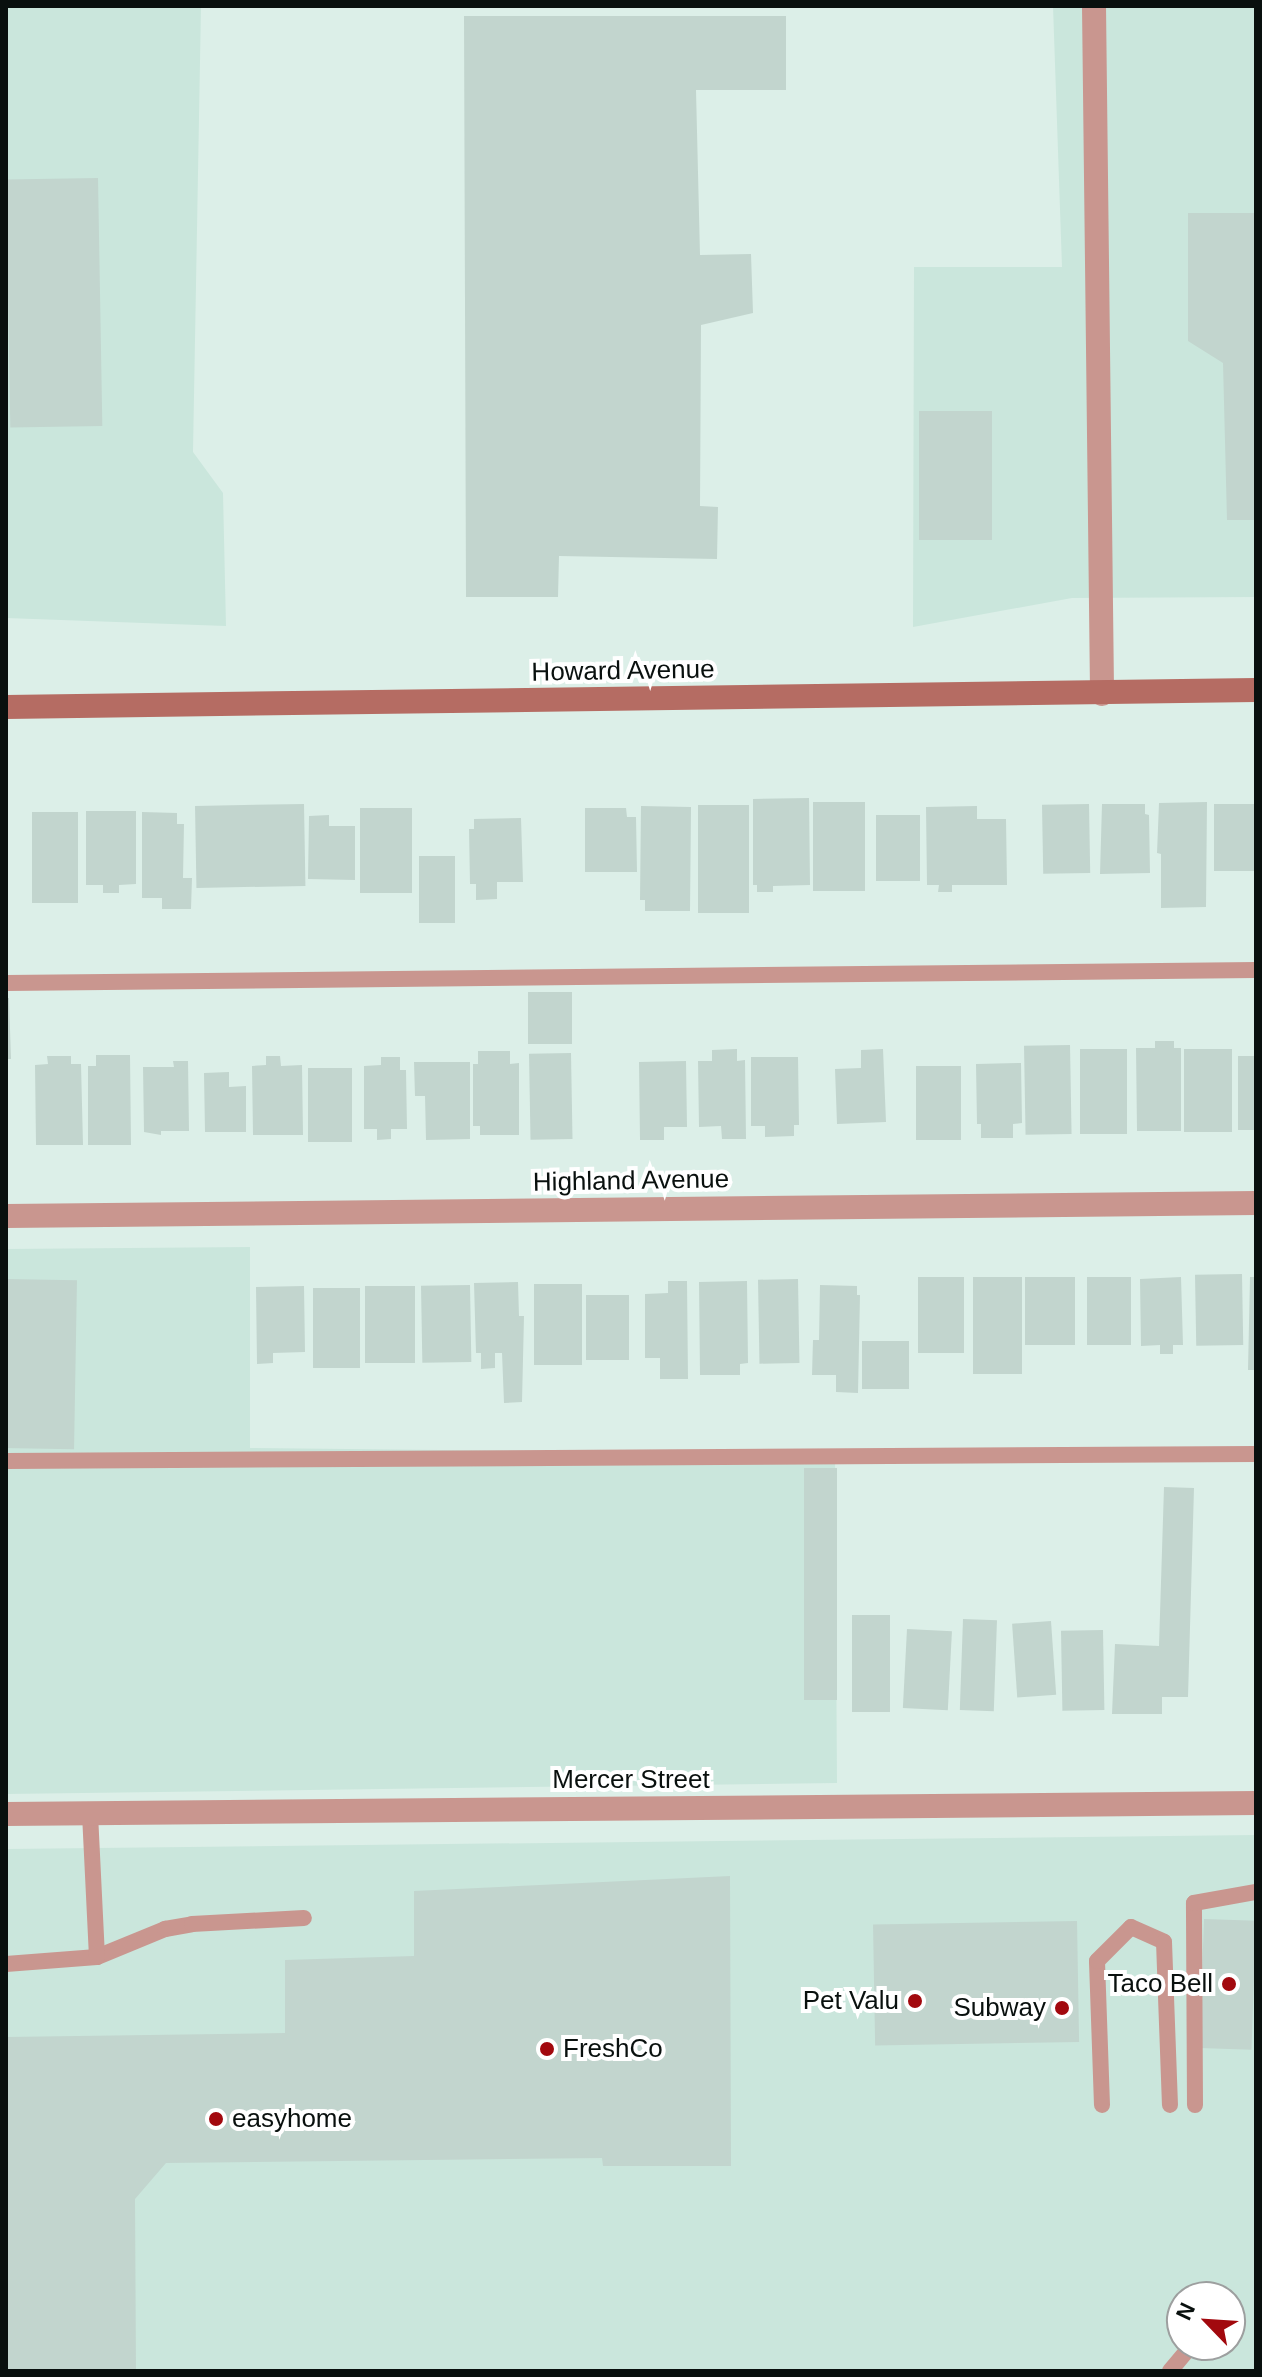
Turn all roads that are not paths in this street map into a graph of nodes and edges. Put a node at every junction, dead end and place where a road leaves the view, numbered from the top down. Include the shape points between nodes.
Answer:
1 (1094, 6) edge
2 (1251, 692) edge
3 (1102, 694) junction
4 (6, 707) edge
5 (1256, 970) edge
6 (6, 983) edge
7 (1256, 1203) edge
8 (6, 1216) edge
9 (1256, 1454) edge
10 (6, 1461) edge
11 (1256, 1803) edge
12 (90, 1813) junction
13 (6, 1814) edge
14 (1256, 1892) edge
15 (304, 1918) dead end
16 (97, 1957) junction
17 (6, 1964) edge
18 (1102, 2105) dead end
19 (1170, 2105) dead end
20 (1195, 2105) dead end

1 - 3 street
2 - 3 main road, Howard Avenue
3 - 4 main road, Howard Avenue
5 - 6 lane
7 - 8 street, Highland Avenue
9 - 10 lane
11 - 12 street, Mercer Street
12 - 13 street, Mercer Street
12 - 16 lane
14 - 20 lane via 1194,1903
15 - 16 lane via 165,1929
16 - 17 lane
18 - 19 lane via 1097,1961 1131,1927 1164,1942

